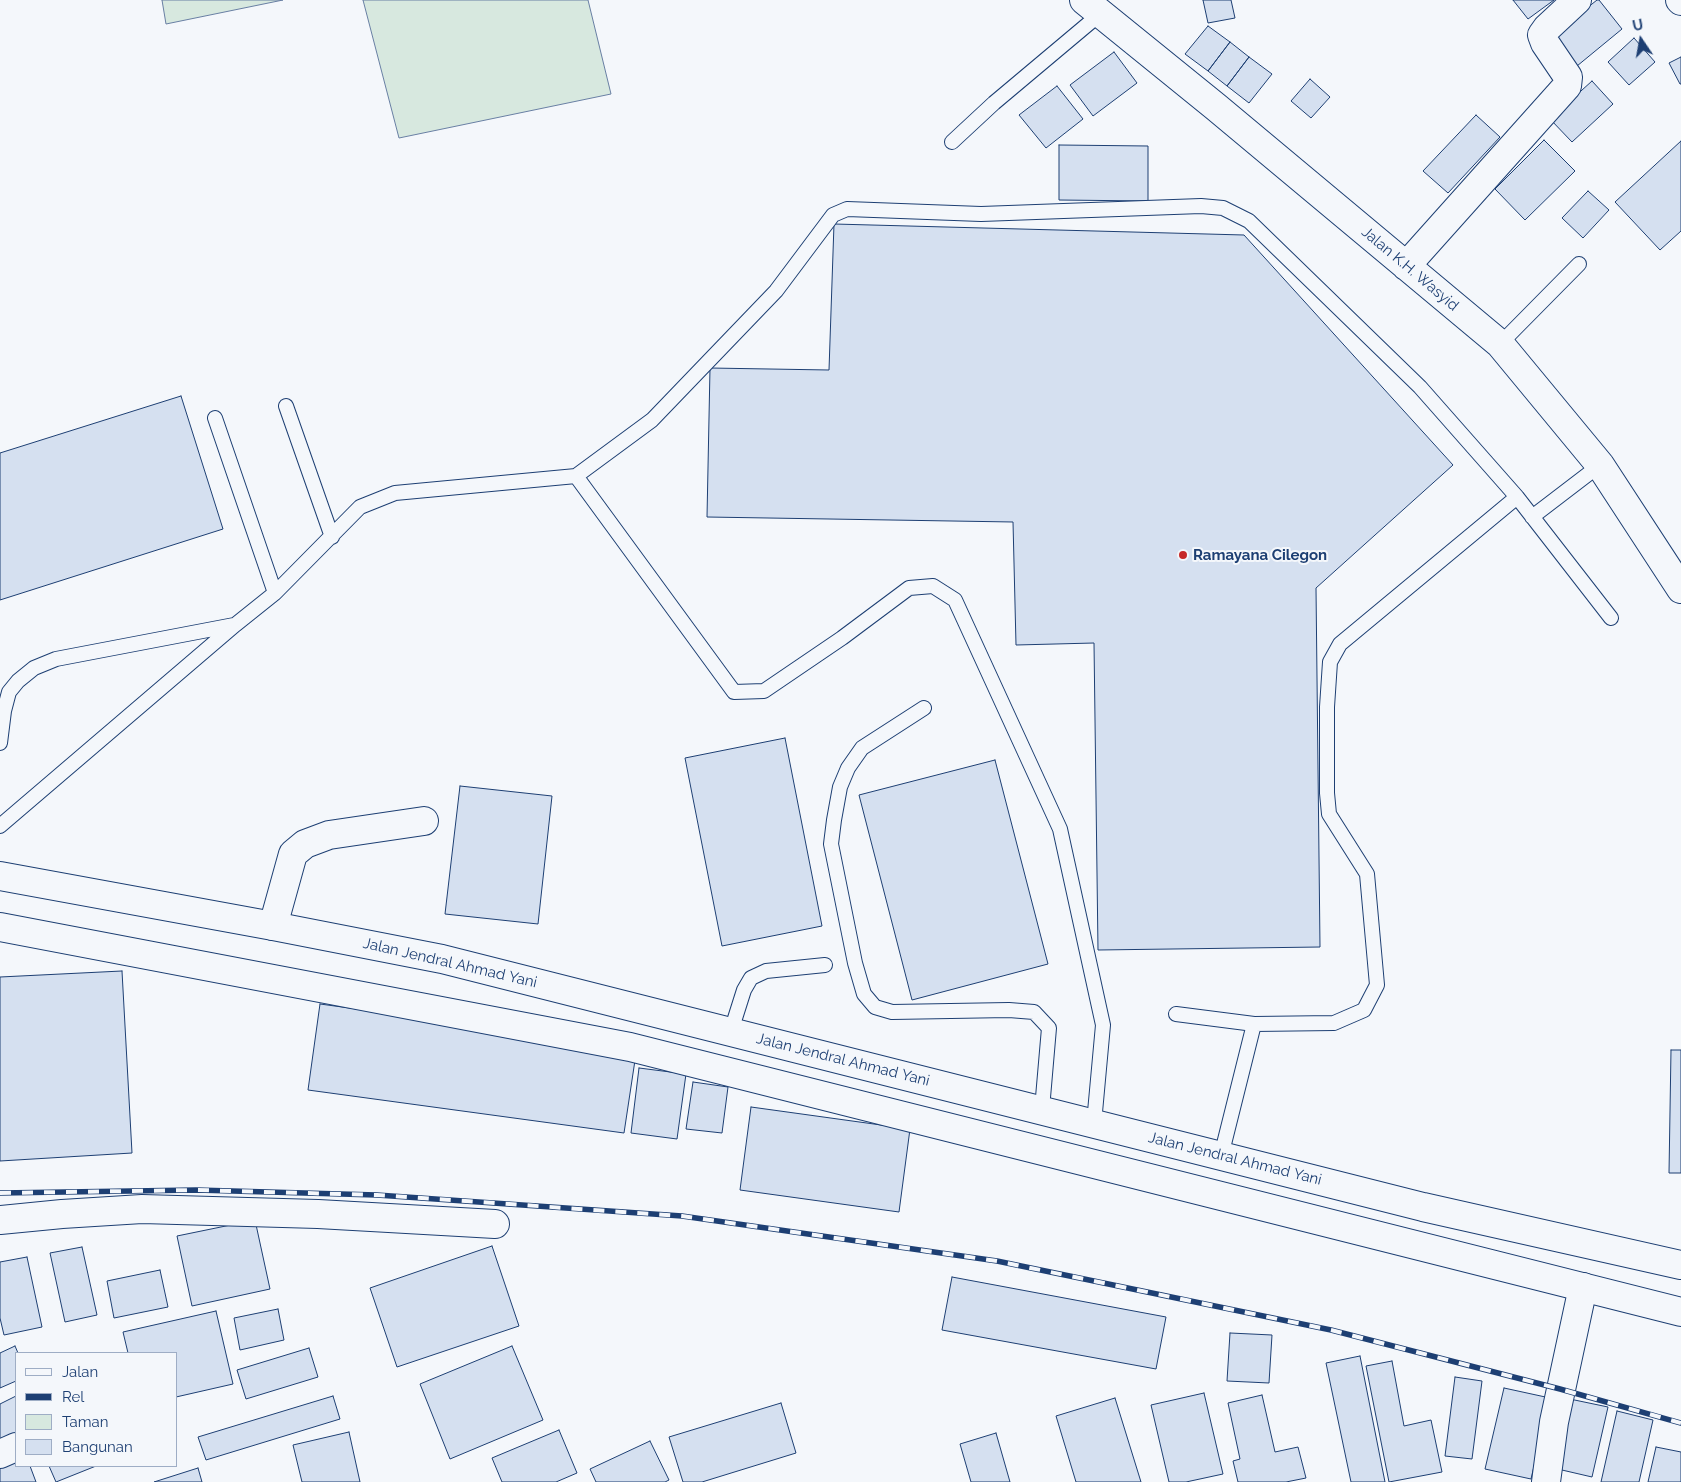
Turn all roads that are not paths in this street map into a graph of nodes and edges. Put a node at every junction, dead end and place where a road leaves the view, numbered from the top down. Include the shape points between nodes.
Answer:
1 (1578, 0) edge
2 (1092, 7) edge
3 (952, 142) dead end
4 (1579, 264) dead end
5 (1406, 266) junction
6 (1500, 344) junction
7 (286, 406) dead end
8 (215, 418) dead end
9 (1600, 465) junction
10 (576, 476) junction
11 (1517, 497) junction
12 (1532, 517) junction
13 (332, 538) junction
14 (1681, 589) edge
15 (274, 593) junction
16 (1611, 618) dead end
17 (235, 625) junction
18 (924, 708) dead end
19 (0, 743) edge
20 (424, 821) dead end
21 (0, 826) edge
22 (0, 876) edge
23 (272, 926) junction
24 (0, 927) edge
25 (826, 965) dead end
26 (1176, 1014) dead end
27 (1254, 1024) junction
28 (731, 1031) junction
29 (1042, 1109) junction
30 (1094, 1123) junction
31 (1221, 1156) junction
32 (0, 1220) edge
33 (495, 1224) dead end
34 (1681, 1265) edge
35 (1583, 1287) junction
36 (1681, 1312) edge
37 (15, 1447) edge
38 (0, 1454) edge
39 (1546, 1482) edge

1 - 5 main road via 1542,35 1568,77 1567,86
2 - 3 lane
2 - 5 main road, Jalan K.H. Wasyid
4 - 6 lane
5 - 6 main road, Jalan K.H. Wasyid
6 - 9 main road, Jalan K.H. Wasyid
7 - 13 lane
8 - 15 lane
9 - 12 lane
9 - 14 main road, Jalan K.H. Wasyid
10 - 11 lane via 652,420 776,291 833,215 848,209 981,214 1201,206 1223,208 1249,221 1420,387
10 - 13 lane via 395,493 360,507
10 - 30 lane via 734,692 764,691 909,588 933,586 955,600 1060,829 1103,1025
11 - 12 lane
11 - 27 lane via 1340,644 1330,662 1329,814 1367,874 1377,985 1364,1010 1334,1023
12 - 16 lane
13 - 15 lane
15 - 17 lane
17 - 19 lane via 56,659 34,668 9,692
17 - 21 lane
18 - 29 lane via 862,748 840,787 831,844 864,994 875,1007 892,1012 1034,1012 1049,1028
20 - 23 main road via 329,835 305,844 293,854
22 - 23 main road, Jalan Jendral Ahmad Yani
23 - 28 main road, Jalan Jendral Ahmad Yani via 442,959
24 - 35 main road via 630,1047
25 - 28 lane via 766,971 751,978
26 - 27 lane
27 - 31 lane
28 - 29 main road, Jalan Jendral Ahmad Yani
29 - 30 main road, Jalan Jendral Ahmad Yani
30 - 31 main road, Jalan Jendral Ahmad Yani
31 - 34 main road, Jalan Jendral Ahmad Yani
32 - 33 main road via 142,1209
35 - 36 main road
35 - 39 main road via 1557,1405
37 - 38 main road

